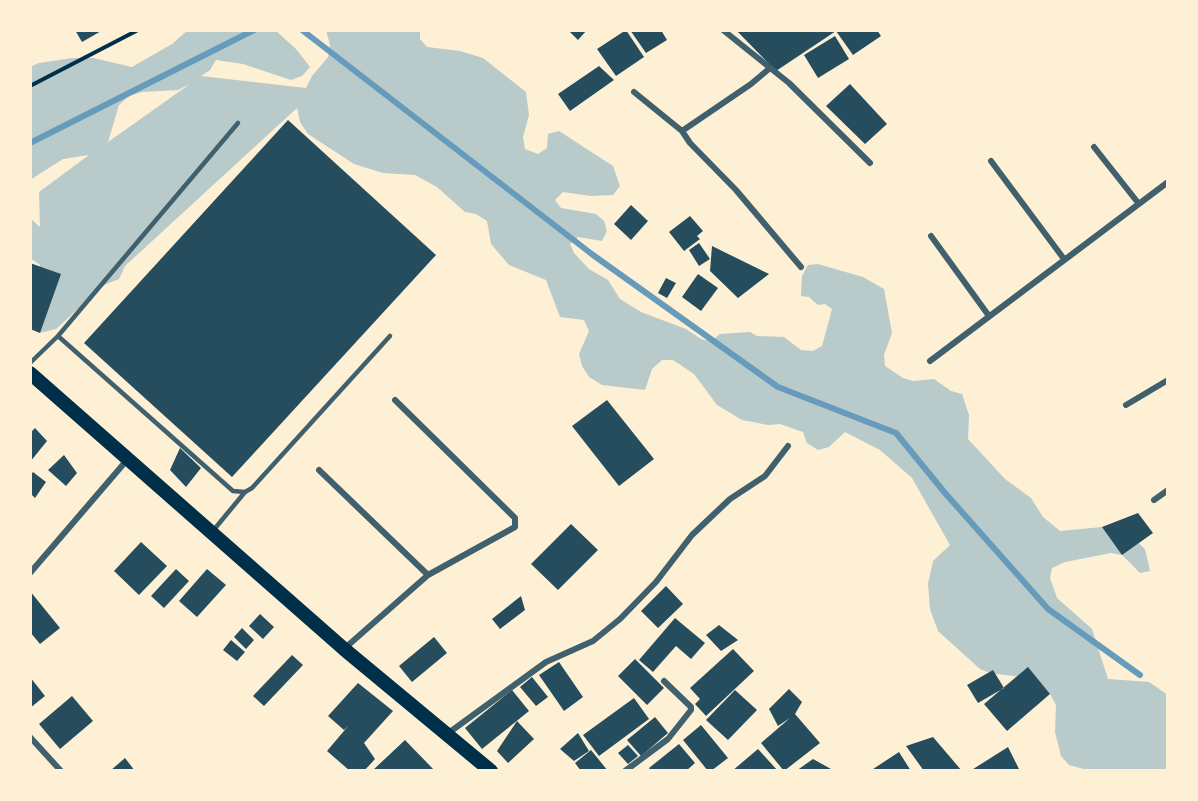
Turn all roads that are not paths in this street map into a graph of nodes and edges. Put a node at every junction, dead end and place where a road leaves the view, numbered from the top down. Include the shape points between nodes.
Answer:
1 (723, 30) edge
2 (770, 68) junction
3 (634, 92) dead end
4 (238, 123) dead end
5 (682, 131) junction
6 (1094, 147) dead end
7 (991, 161) dead end
8 (870, 163) dead end
9 (1168, 182) edge
10 (1138, 204) junction
11 (931, 236) dead end
12 (1064, 259) junction
13 (801, 267) dead end
14 (989, 316) junction
15 (58, 336) junction
16 (390, 336) dead end
17 (930, 361) dead end
18 (30, 363) edge
19 (30, 373) edge
20 (1168, 380) edge
21 (394, 400) dead end
22 (1126, 405) dead end
23 (788, 446) dead end
24 (127, 460) junction
25 (319, 471) dead end
26 (1168, 490) edge
27 (245, 492) junction
28 (1154, 500) dead end
29 (211, 533) junction
30 (30, 573) edge
31 (428, 575) junction
32 (344, 649) junction
33 (664, 681) dead end
34 (447, 734) junction
35 (30, 737) edge
36 (59, 768) edge
37 (483, 769) edge
38 (51, 771) edge
39 (625, 771) edge

1 - 2 street
2 - 5 street
2 - 8 street
3 - 5 street
4 - 15 lane
5 - 13 street
6 - 10 street
7 - 12 street
9 - 10 street
10 - 12 street
11 - 14 street
12 - 14 street
14 - 17 street
15 - 18 lane
15 - 27 lane via 233,491
16 - 27 lane
19 - 24 main road
20 - 22 street
21 - 31 street via 515,518 515,527
23 - 34 street via 765,476 730,499 692,535 656,582 620,619 592,641 546,662
24 - 29 main road
24 - 30 street
25 - 31 street
26 - 28 street
27 - 29 lane
29 - 32 main road
31 - 32 street
32 - 34 main road
33 - 39 street via 692,710 668,739
34 - 37 main road
35 - 36 street
36 - 38 street

